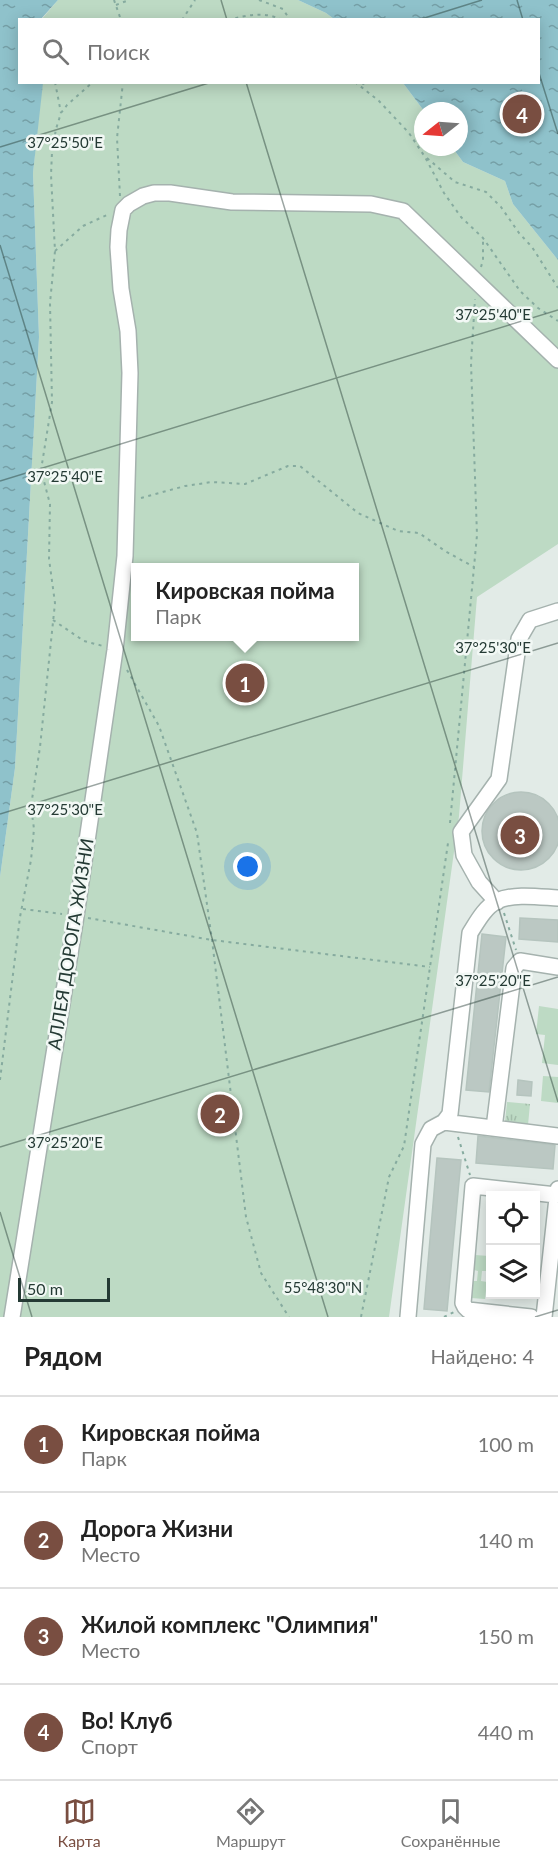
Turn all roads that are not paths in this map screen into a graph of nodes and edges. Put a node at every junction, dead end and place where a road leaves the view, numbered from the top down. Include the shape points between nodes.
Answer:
1 (558, 360) edge
2 (558, 611) edge
3 (558, 898) edge
4 (500, 904) junction
5 (558, 967) edge
6 (449, 1122) junction
7 (495, 1128) junction
8 (558, 1136) edge
9 (557, 1192) edge
10 (12, 1317) edge
11 (408, 1317) edge
12 (531, 1317) edge
13 (544, 1317) edge

1 - 10 street, АЛЛЕЯ ДОРОГА ЖИЗНИ via 403,211 371,204 232,202 170,193 143,196 123,210 118,247 130,374 125,556 76,916
2 - 4 street via 530,620 519,639 499,779 461,832 464,855 479,882
3 - 4 street via 513,897
4 - 6 street via 480,916 470,933
5 - 7 street via 520,961 514,968
6 - 7 street
6 - 11 street via 431,1129 423,1144
7 - 8 street
9 - 12 street via 473,1186 463,1303 468,1310
9 - 13 street

